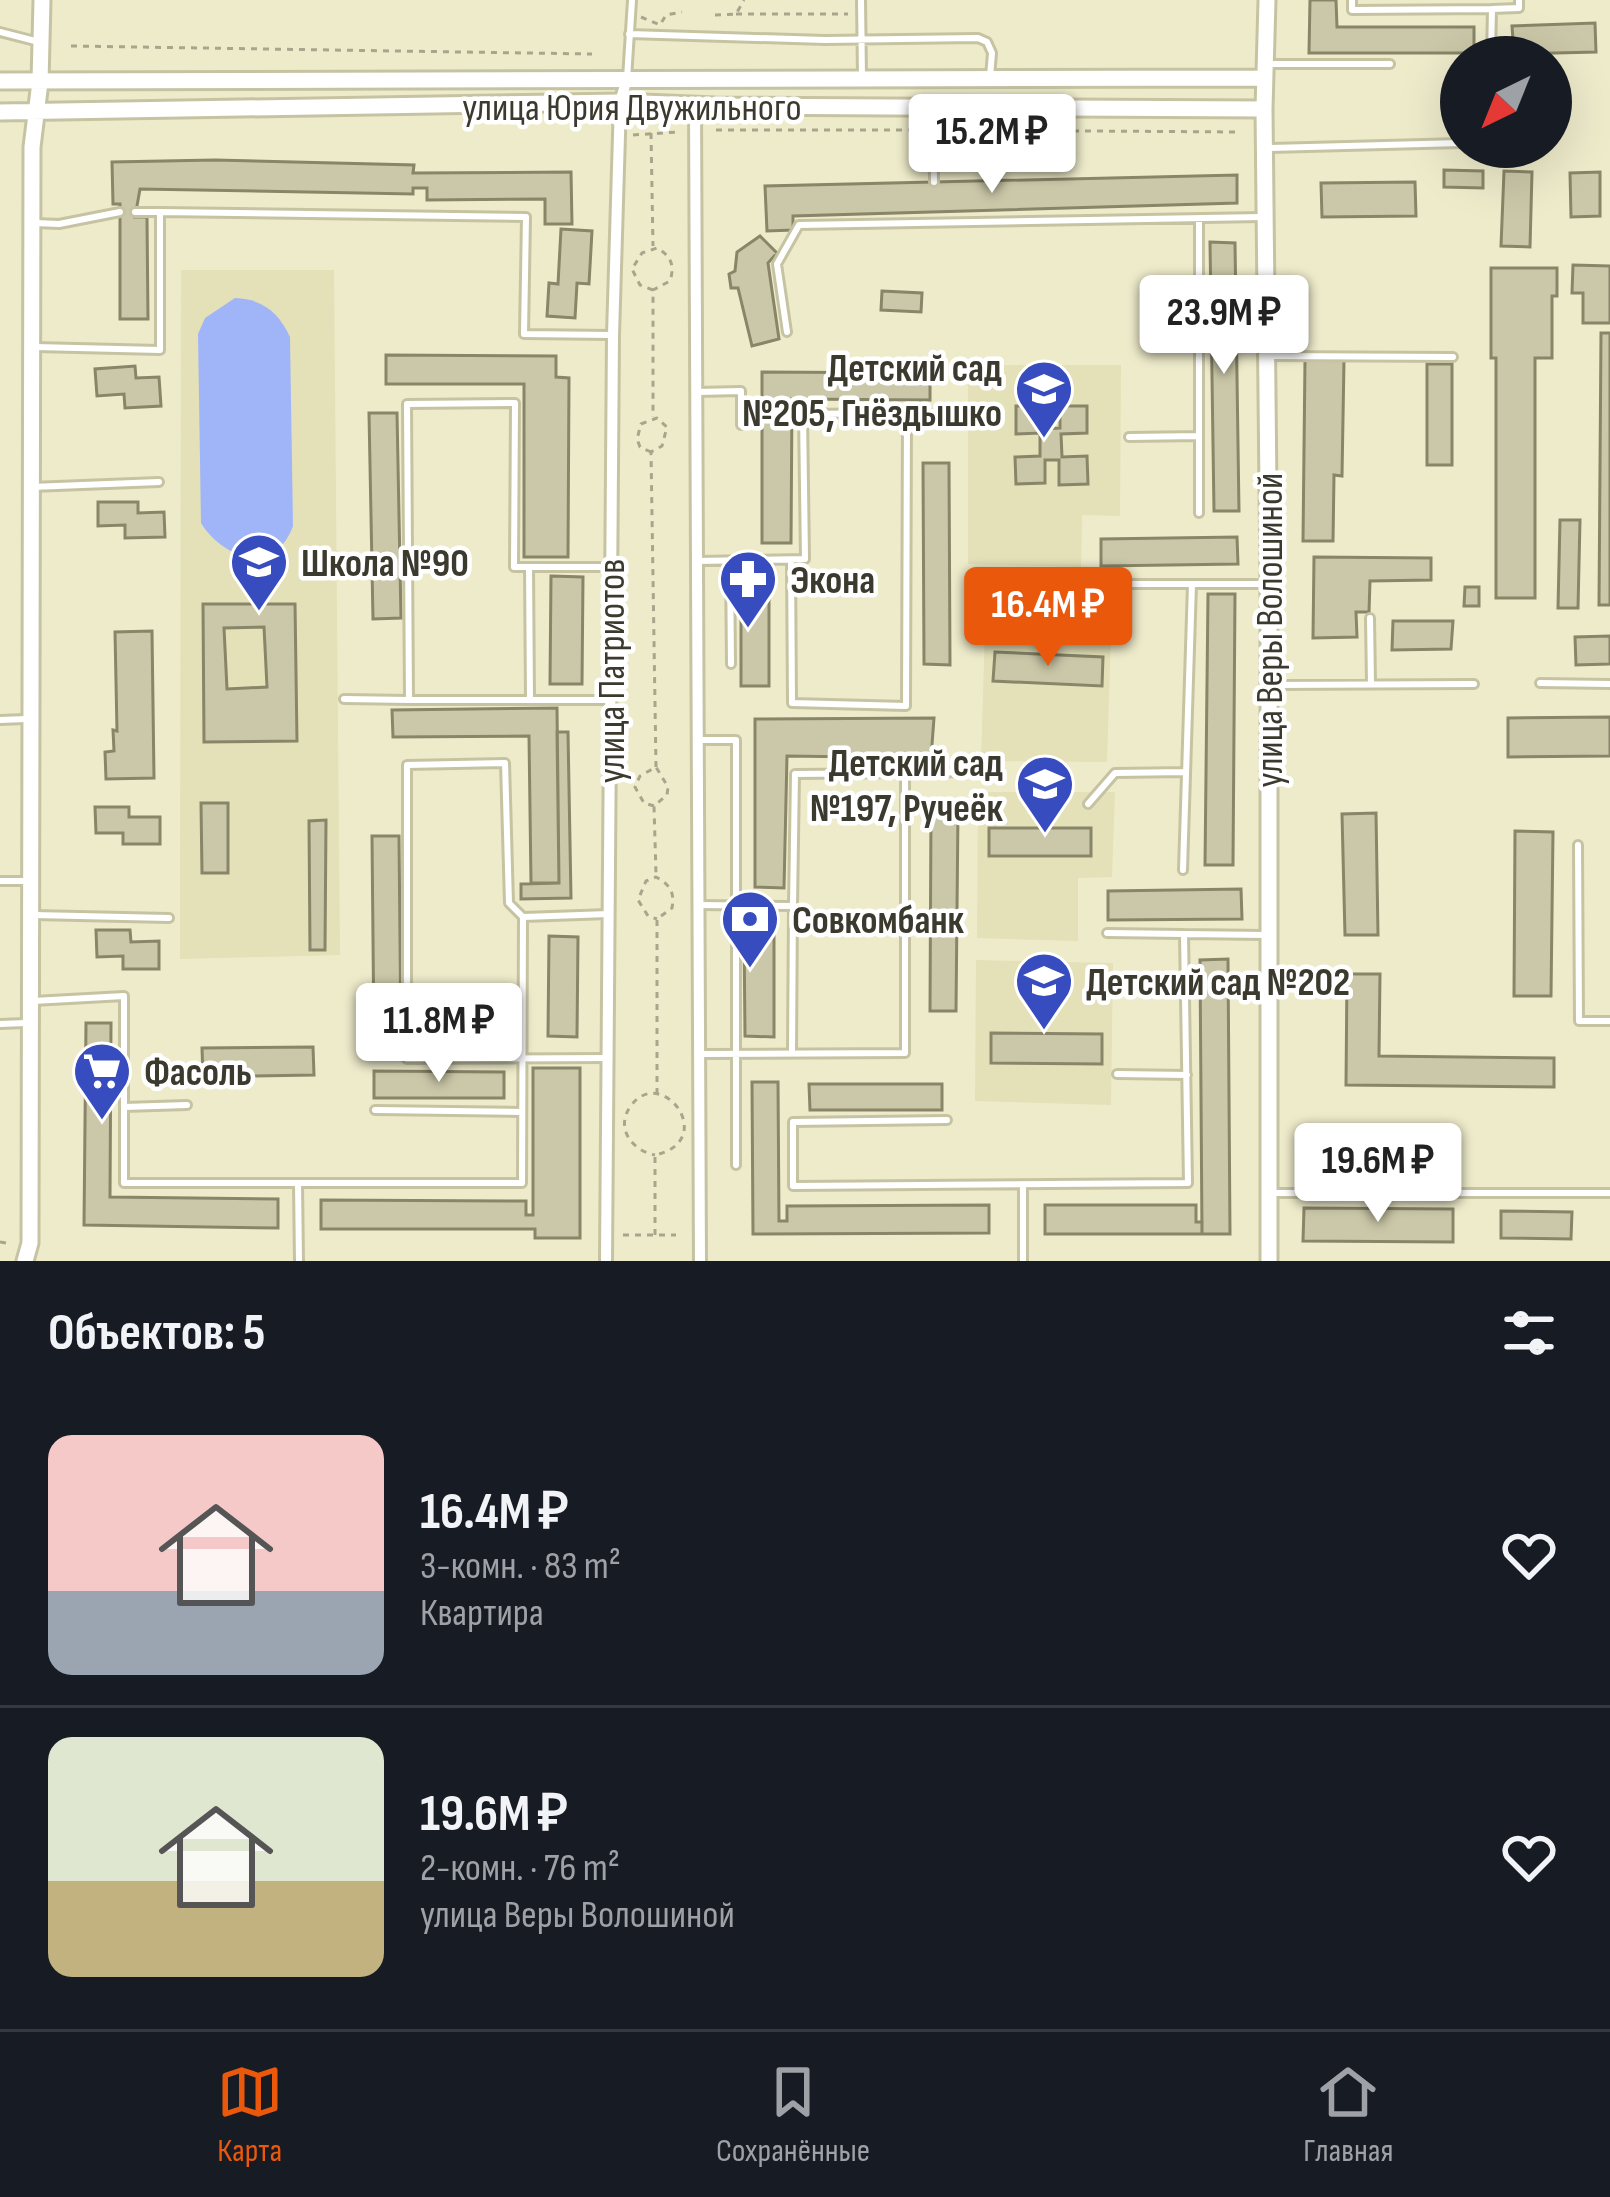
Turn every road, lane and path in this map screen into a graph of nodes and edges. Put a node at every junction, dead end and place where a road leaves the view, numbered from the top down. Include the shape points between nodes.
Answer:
1 (42, 0) edge
2 (632, 0) edge
3 (744, 0) edge
4 (850, 0) edge
5 (861, 0) edge
6 (1268, 0) edge
7 (1352, 0) edge
8 (1519, 0) edge
9 (1492, 10) junction
10 (682, 13) dead end
11 (736, 14) junction
12 (715, 15) dead end
13 (640, 16) dead end
14 (0, 32) edge
15 (628, 34) junction
16 (1491, 36) edge
17 (862, 39) junction
18 (42, 44) junction
19 (71, 46) dead end
20 (592, 55) dead end
21 (1390, 64) dead end
22 (1264, 71) junction
23 (862, 80) junction
24 (990, 80) junction
25 (0, 81) edge
26 (1053, 81) junction
27 (40, 82) junction
28 (626, 82) junction
29 (620, 102) junction
30 (694, 105) junction
31 (933, 108) junction
32 (1052, 108) junction
33 (1264, 109) junction
34 (0, 112) edge
35 (36, 113) junction
36 (716, 130) dead end
37 (933, 130) junction
38 (678, 132) dead end
39 (1239, 132) dead end
40 (651, 133) junction
41 (633, 135) dead end
42 (1440, 144) edge
43 (1264, 148) junction
44 (934, 182) dead end
45 (120, 212) dead end
46 (135, 212) dead end
47 (160, 212) junction
48 (934, 212) dead end
49 (1266, 217) junction
50 (1199, 218) junction
51 (934, 223) junction
52 (32, 224) junction
53 (653, 248) junction
54 (653, 290) junction
55 (787, 332) dead end
56 (613, 335) junction
57 (31, 347) junction
58 (1266, 356) junction
59 (1453, 357) dead end
60 (697, 392) junction
61 (907, 413) junction
62 (983, 417) dead end
63 (653, 418) junction
64 (741, 425) dead end
65 (1199, 436) junction
66 (1130, 437) dead end
67 (651, 452) junction
68 (159, 482) dead end
69 (30, 487) junction
70 (1199, 513) dead end
71 (791, 560) junction
72 (698, 561) junction
73 (730, 561) junction
74 (530, 567) junction
75 (611, 567) junction
76 (1192, 584) junction
77 (1270, 584) junction
78 (1370, 618) dead end
79 (1101, 631) dead end
80 (730, 664) dead end
81 (1540, 683) dead end
82 (1372, 684) junction
83 (1474, 684) dead end
84 (1610, 684) edge
85 (1269, 685) junction
86 (344, 699) dead end
87 (409, 700) junction
88 (530, 700) junction
89 (610, 700) junction
90 (30, 719) junction
91 (0, 720) edge
92 (698, 740) junction
93 (656, 767) junction
94 (970, 772) dead end
95 (1186, 772) junction
96 (905, 773) junction
97 (1088, 804) dead end
98 (654, 806) junction
99 (1578, 845) dead end
100 (1183, 870) dead end
101 (656, 877) junction
102 (30, 880) junction
103 (0, 881) edge
104 (699, 905) junction
105 (735, 906) junction
106 (793, 906) junction
107 (609, 914) junction
108 (29, 915) junction
109 (523, 917) junction
110 (169, 918) dead end
111 (657, 920) junction
112 (1107, 933) dead end
113 (1184, 934) junction
114 (1269, 935) junction
115 (30, 1001) junction
116 (1610, 1021) edge
117 (30, 1023) junction
118 (0, 1024) edge
119 (792, 1053) junction
120 (700, 1054) junction
121 (736, 1054) junction
122 (608, 1058) junction
123 (524, 1059) junction
124 (1117, 1074) dead end
125 (1187, 1075) junction
126 (657, 1094) junction
127 (187, 1106) dead end
128 (124, 1107) junction
129 (375, 1110) dead end
130 (522, 1112) junction
131 (947, 1120) dead end
132 (655, 1155) junction
133 (736, 1165) dead end
134 (298, 1183) junction
135 (1023, 1186) junction
136 (1269, 1193) junction
137 (1610, 1193) edge
138 (623, 1235) dead end
139 (655, 1235) junction
140 (676, 1235) dead end
141 (26, 1261) edge
142 (299, 1261) edge
143 (606, 1261) edge
144 (700, 1261) edge
145 (1023, 1261) edge
146 (1269, 1261) edge

1 - 18 street
2 - 15 lane
3 - 11 path
4 - 11 path via 850,14
5 - 17 lane
6 - 22 street, улица Веры Волошиной
7 - 9 lane via 1352,10
8 - 9 lane via 1519,8
9 - 16 lane
10 - 13 path via 666,14 659,25
11 - 12 path
14 - 18 lane
15 - 17 lane
15 - 28 lane
17 - 23 lane
17 - 24 lane via 978,38 992,53
18 - 27 street
19 - 20 path
21 - 22 lane
22 - 26 street, улица Юрия Двужильного
22 - 33 street, улица Веры Волошиной
23 - 24 street, улица Юрия Двужильного
23 - 28 street, улица Юрия Двужильного
24 - 26 street, улица Юрия Двужильного
25 - 27 street, улица Юрия Двужильного
26 - 32 street
27 - 28 street, улица Юрия Двужильного
27 - 35 street
28 - 29 street, улица Патриотов
29 - 30 street, улица Юрия Двужильного
29 - 35 street, улица Юрия Двужильного
29 - 56 street, улица Патриотов
30 - 31 street, улица Юрия Двужильного
30 - 60 street
31 - 32 street, улица Юрия Двужильного
31 - 37 lane
32 - 33 street, улица Юрия Двужильного
33 - 43 street, улица Веры Волошиной
34 - 35 street, улица Юрия Двужильного
35 - 52 street
36 - 37 path
37 - 39 path
37 - 44 lane
38 - 40 path
40 - 41 path
40 - 53 path
42 - 43 lane
43 - 49 street, улица Веры Волошиной
45 - 52 lane
46 - 47 lane
47 - 56 lane via 526,217 524,334
47 - 57 lane via 160,350
48 - 51 lane
49 - 50 lane
49 - 58 street, улица Веры Волошиной
50 - 51 lane
50 - 65 lane
51 - 55 lane via 800,226 777,264
52 - 57 street
53 - 54 path via 673,271
53 - 54 path via 632,269
54 - 63 path
56 - 75 street, улица Патриотов
57 - 69 street
58 - 59 lane
58 - 77 street, улица Веры Волошиной
60 - 64 lane via 741,391
60 - 72 street
61 - 62 lane
61 - 71 lane via 803,414 805,560
61 - 71 lane via 906,706 792,703
63 - 67 path via 667,427 662,446
63 - 67 path via 637,439
65 - 66 lane
65 - 70 lane
67 - 93 path
68 - 69 lane
69 - 90 street
71 - 73 lane
72 - 73 lane
72 - 92 street
73 - 80 lane
74 - 75 lane
74 - 87 lane via 514,568 515,403 407,404
74 - 88 lane
75 - 89 street, улица Патриотов
76 - 77 lane
76 - 79 lane via 1103,584
76 - 95 lane
77 - 85 street, улица Веры Волошиной
78 - 82 lane
81 - 84 lane
82 - 83 lane
82 - 85 lane
85 - 114 street, улица Веры Волошиной
86 - 87 lane
87 - 88 lane
88 - 89 lane
89 - 107 street, улица Патриотов
90 - 91 lane
90 - 102 street
92 - 104 street
92 - 105 lane via 736,740
93 - 98 path via 668,787
93 - 98 path via 635,788
94 - 96 lane
95 - 97 lane via 1115,773
95 - 100 lane
96 - 106 lane via 795,774
96 - 119 lane via 905,1053
98 - 101 path
99 - 116 lane via 1580,1021
101 - 111 path via 674,898
101 - 111 path via 638,900
102 - 103 lane
102 - 108 street
104 - 105 lane
104 - 120 street
105 - 106 lane
105 - 121 lane
106 - 119 lane
107 - 109 lane
107 - 122 street, улица Патриотов
108 - 110 lane
108 - 115 street
109 - 123 lane
109 - 123 lane via 509,903 505,763 407,765 407,1059
111 - 126 path
112 - 113 lane
113 - 114 lane
113 - 125 lane
114 - 136 street, улица Веры Волошиной
115 - 117 street
115 - 128 lane via 124,995
117 - 118 lane
117 - 141 street
119 - 121 lane
120 - 121 lane
120 - 144 street
121 - 133 lane
122 - 123 lane
122 - 143 street, улица Патриотов
123 - 130 lane
124 - 125 lane
125 - 135 lane via 1188,1183
126 - 132 path via 681,1110 684,1130 674,1148
126 - 132 path via 631,1105 624,1123 637,1149
127 - 128 lane
128 - 134 lane via 124,1184
129 - 130 lane
130 - 134 lane via 522,1183
131 - 135 lane via 793,1122 793,1186
132 - 139 path
134 - 142 lane
135 - 145 lane
136 - 137 lane
136 - 146 street, улица Веры Волошиной
138 - 139 path
139 - 140 path

